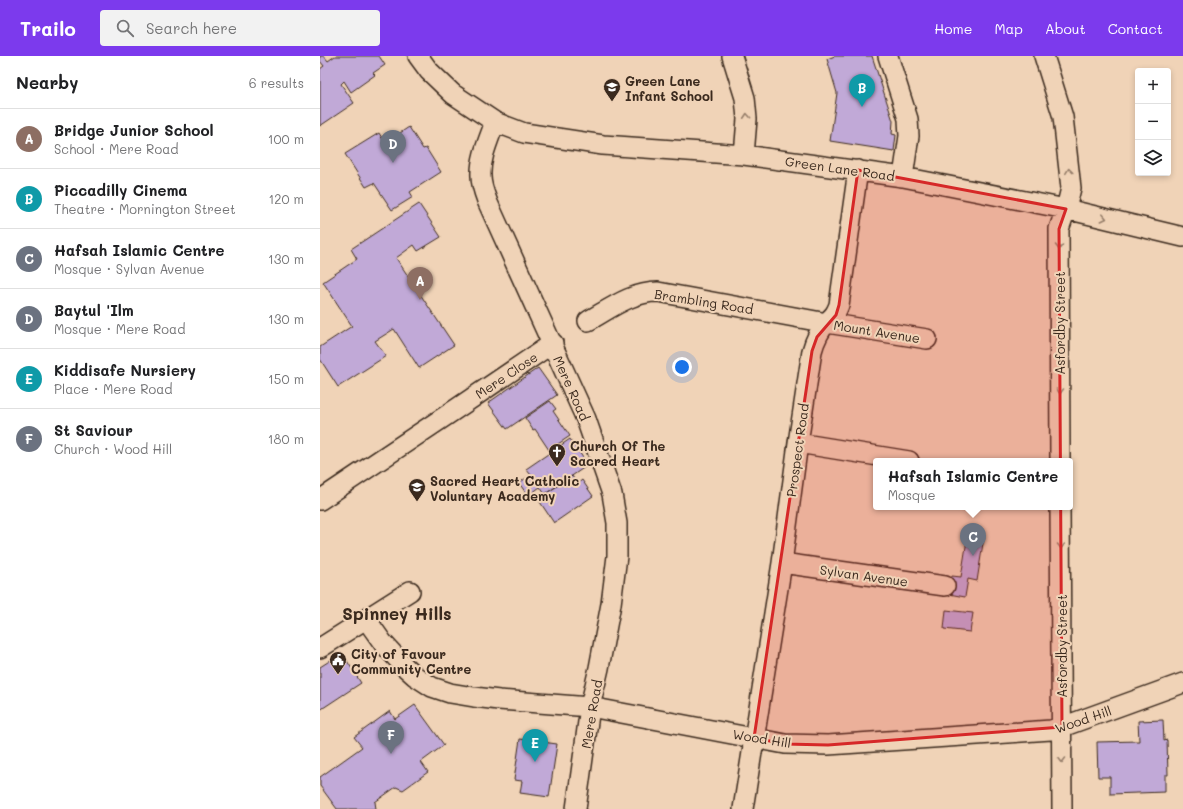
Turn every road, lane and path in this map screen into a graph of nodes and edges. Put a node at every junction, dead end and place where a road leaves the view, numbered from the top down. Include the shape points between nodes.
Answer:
1 (418, 56) edge
2 (732, 56) edge
3 (888, 56) edge
4 (1044, 56) edge
5 (495, 122) junction
6 (744, 155) junction
7 (858, 170) junction
8 (902, 177) junction
9 (1066, 209) junction
10 (1183, 237) edge
11 (588, 321) dead end
12 (826, 322) junction
13 (927, 339) dead end
14 (553, 343) junction
15 (798, 443) junction
16 (890, 458) edge
17 (1060, 458) edge
18 (320, 500) edge
19 (1060, 510) edge
20 (782, 564) junction
21 (945, 586) dead end
22 (410, 591) dead end
23 (366, 619) junction
24 (320, 648) edge
25 (1183, 683) edge
26 (590, 707) junction
27 (1062, 728) junction
28 (754, 738) junction
29 (576, 809) edge
30 (743, 809) edge
31 (1062, 809) edge

1 - 5 street, Green Lane Road via 429,71 453,94
6 -> 2 street via 747,119
3 - 8 street via 908,119 909,136
9 -> 4 street, Asfordby Street via 1071,188 1063,117
5 - 6 street, Green Lane Road via 524,132 603,145
5 - 14 street, Mere Road via 482,163 483,188
6 - 7 street, Green Lane Road
7 - 8 street, Green Lane Road
7 - 12 street, Prospect Road via 839,304 836,315
8 - 9 street, Green Lane Road
9 -> 10 street, Green Lane Road
9 -> 17 street, Asfordby Street via 1059,229
11 - 12 street, Brambling Road via 635,295 658,292
12 - 13 street, Mount Avenue
12 - 15 street, Prospect Road via 812,351
14 - 18 street, Mere Close
14 - 26 street, Mere Road via 586,419 612,494 617,523 617,556 611,604
15 - 16 street
15 - 20 street, Prospect Road
19 -> 27 street, Asfordby Street
20 - 21 street, Sylvan Avenue
20 - 28 street, Prospect Road
22 - 23 street
23 - 24 street
23 - 26 street, Wood Hill via 405,667 432,687 499,700
25 - 27 street, Wood Hill
26 - 28 street, Wood Hill
26 - 29 street, Mere Road
27 - 28 street, Wood Hill via 828,745 785,744
27 -> 31 street, Asfordby Street
28 - 30 street, Prospect Road

